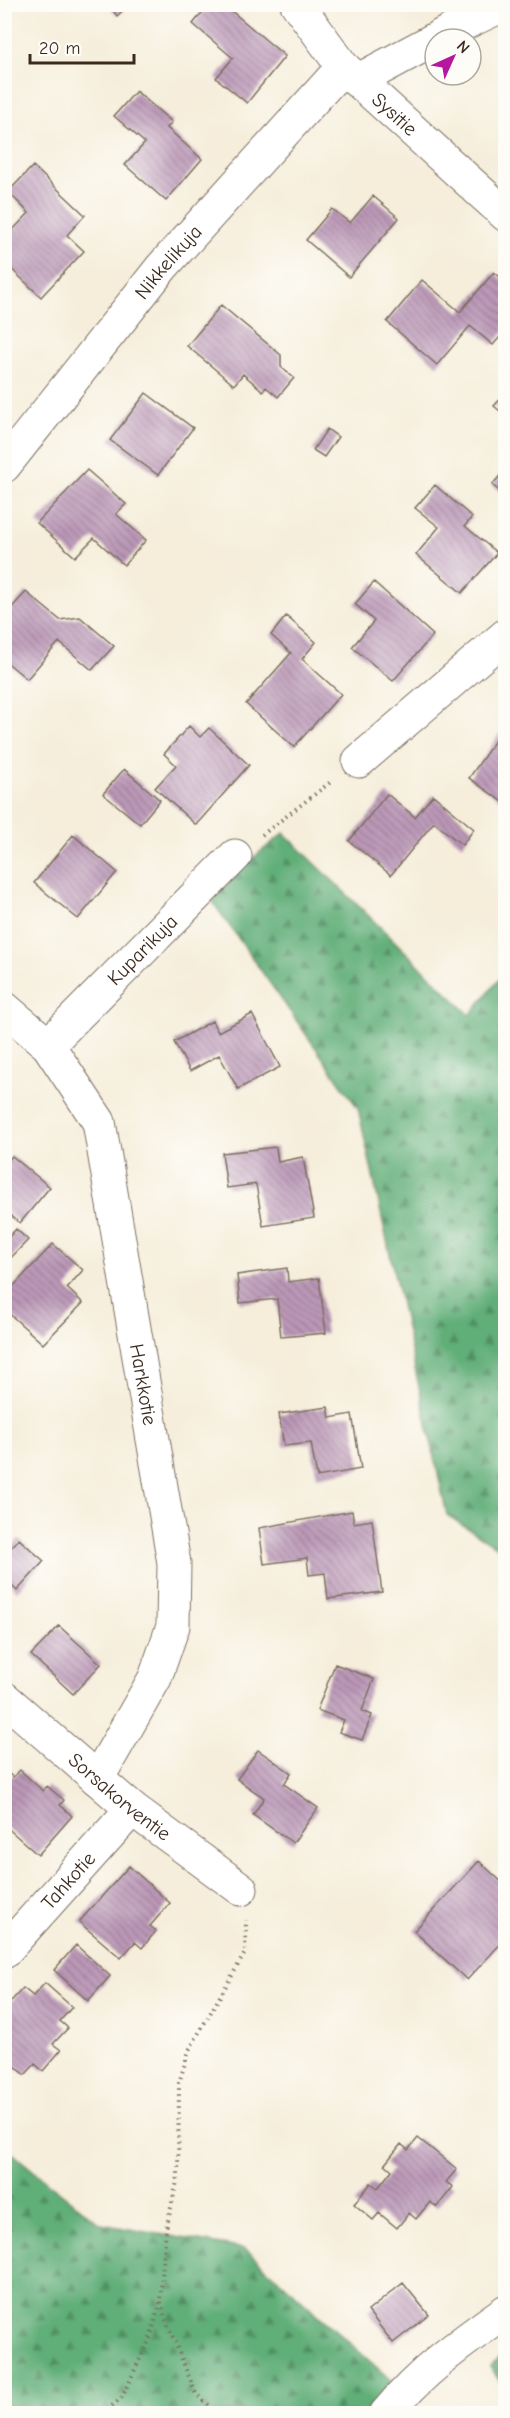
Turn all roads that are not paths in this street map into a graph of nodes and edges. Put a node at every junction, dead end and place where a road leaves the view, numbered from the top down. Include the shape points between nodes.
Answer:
1 (297, 4) edge
2 (505, 4) edge
3 (350, 74) junction
4 (503, 208) edge
5 (4, 466) edge
6 (506, 634) edge
7 (359, 761) road end
8 (235, 855) road end
9 (4, 1008) edge
10 (48, 1045) junction
11 (4, 1698) edge
12 (97, 1779) junction
13 (132, 1809) junction
14 (241, 1889) road end
15 (4, 1952) edge
16 (506, 2311) edge
17 (386, 2414) edge

1 - 3 street, Sysitie
2 - 3 street, Nikkelikuja
3 - 4 street, Sysitie
3 - 5 street, Nikkelikuja via 162,267
6 - 7 street
8 - 10 street, Kuparikuja
9 - 10 street, Harkkotie
10 - 12 street, Harkkotie via 99,1122 174,1563 170,1636 155,1678
11 - 12 street, Sorsakorventie
12 - 13 street, Sorsakorventie
13 - 14 street, Sorsakorventie
13 - 15 street, Tahkotie
16 - 17 street via 408,2386

